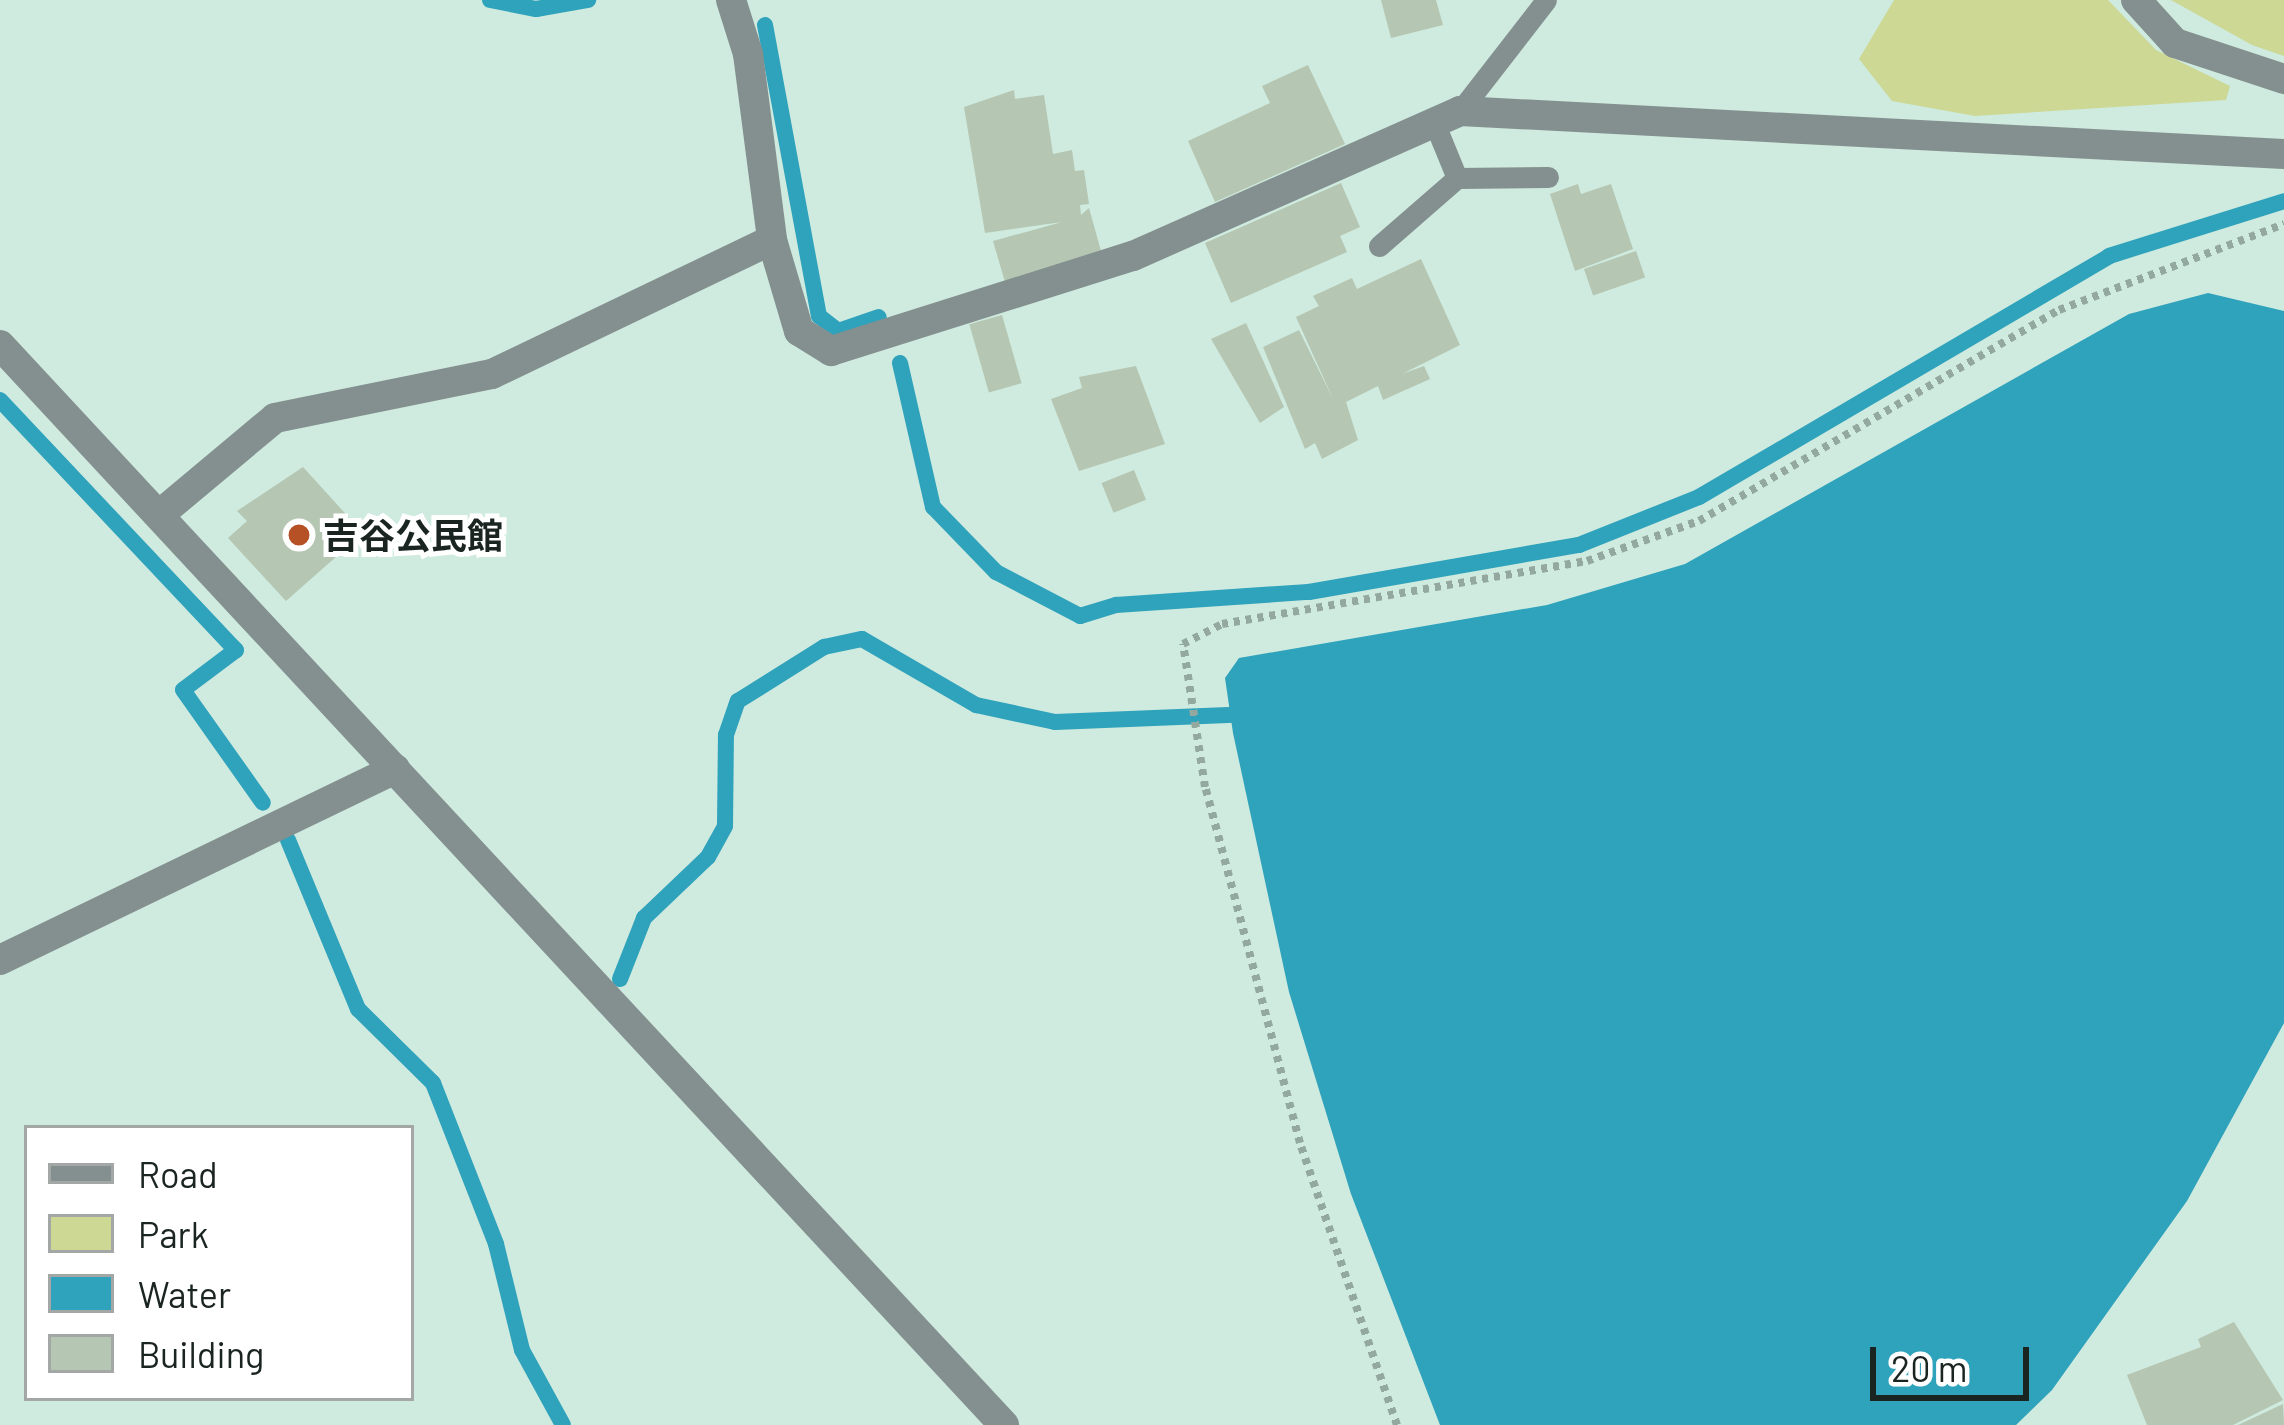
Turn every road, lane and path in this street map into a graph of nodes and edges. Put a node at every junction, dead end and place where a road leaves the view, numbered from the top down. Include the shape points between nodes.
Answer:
1 (730, 0) edge
2 (1546, 0) edge
3 (2136, 0) edge
4 (2284, 79) edge
5 (1447, 116) junction
6 (2284, 154) edge
7 (1548, 176) dead end
8 (1456, 178) junction
9 (2284, 224) edge
10 (772, 240) junction
11 (1379, 246) dead end
12 (0, 344) edge
13 (159, 515) junction
14 (395, 769) junction
15 (0, 960) edge
16 (1004, 1425) edge
17 (1397, 1425) edge

1 - 10 street via 748,54
2 - 5 lane
3 - 4 street via 2175,43
5 - 6 street
5 - 8 lane
5 - 10 street via 1133,256 831,351 799,331
7 - 8 lane
8 - 11 lane
9 - 17 path via 2059,310 1699,520 1588,562 1222,625 1183,644 1205,787 1300,1143
10 - 13 street via 492,374 275,418
12 - 13 street
13 - 14 street
14 - 15 street
14 - 16 street

